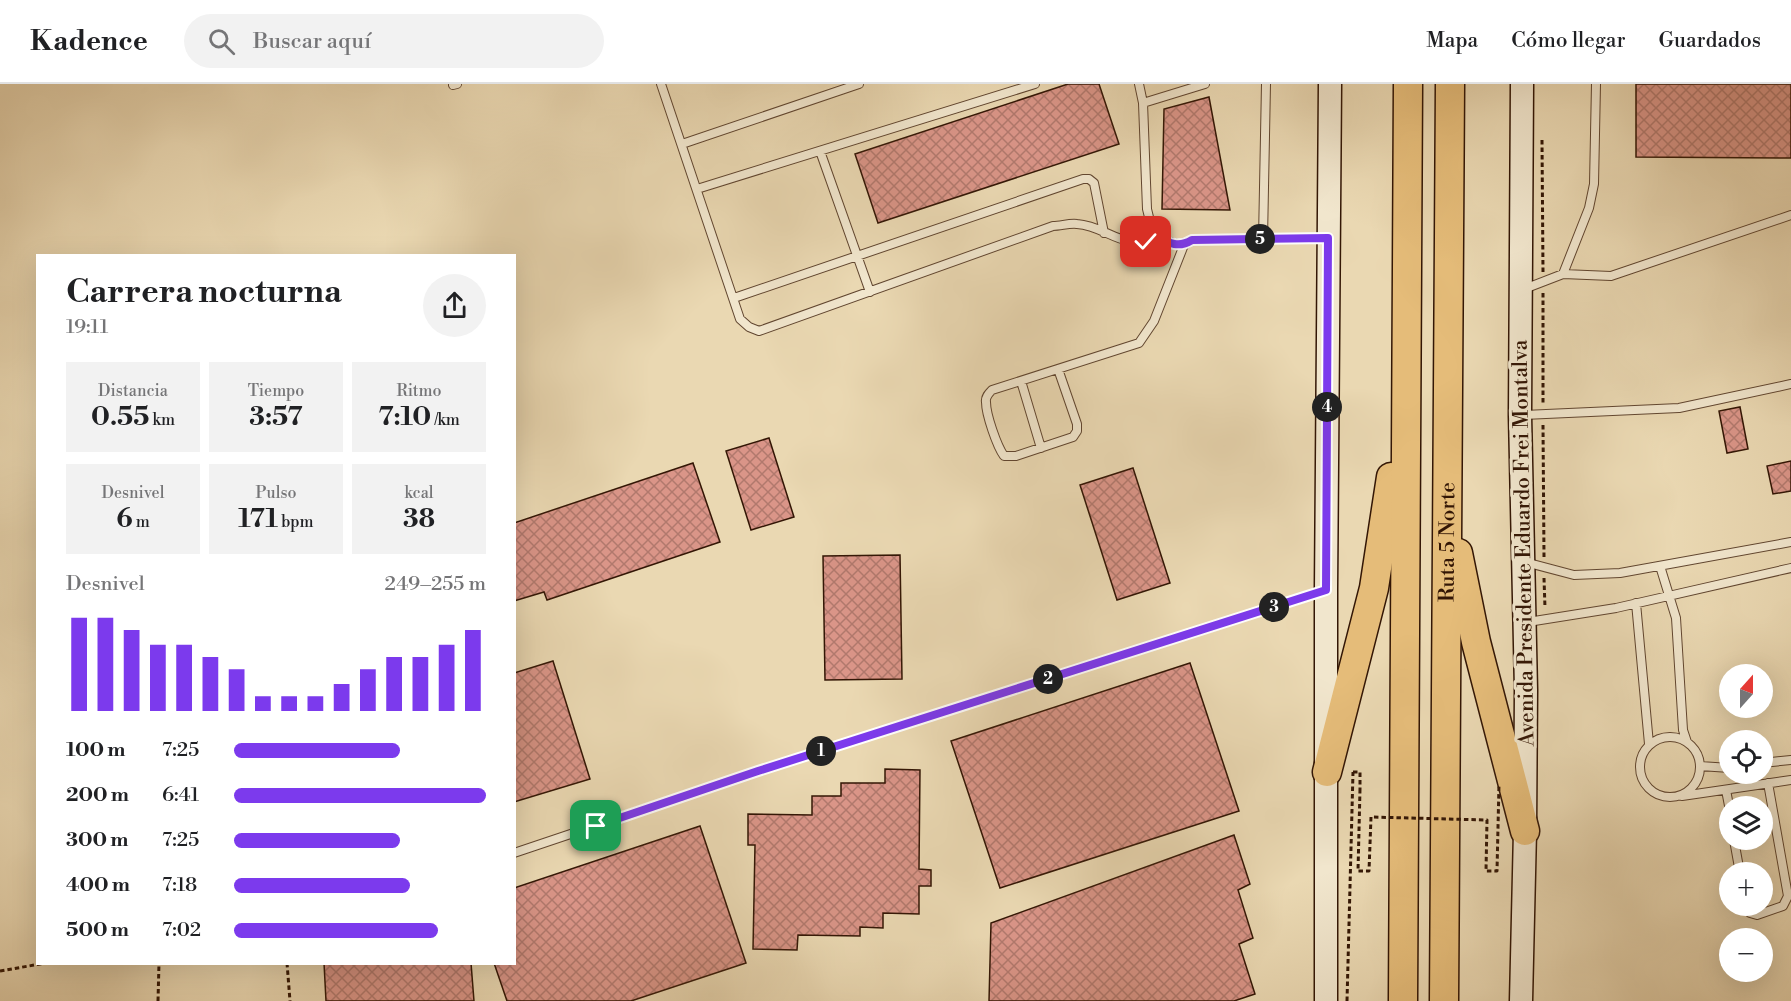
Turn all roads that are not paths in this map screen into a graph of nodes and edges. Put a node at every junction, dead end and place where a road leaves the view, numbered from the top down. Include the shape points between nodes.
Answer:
1 (663, 84) edge
2 (859, 84) edge
3 (1035, 84) edge
4 (1139, 84) edge
5 (1205, 84) edge
6 (1266, 84) edge
7 (1330, 84) edge
8 (1408, 84) edge
9 (1450, 84) edge
10 (1522, 84) edge
11 (1596, 84) edge
12 (1143, 103) junction
13 (682, 144) junction
14 (820, 151) junction
15 (697, 189) junction
16 (1791, 215) edge
17 (1104, 233) junction
18 (1158, 236) junction
19 (1328, 238) junction
20 (1263, 239) junction
21 (1184, 245) junction
22 (858, 255) junction
23 (1563, 273) junction
24 (1520, 291) junction
25 (870, 292) junction
26 (734, 298) junction
27 (1058, 369) junction
28 (1021, 381) junction
29 (1791, 384) edge
30 (1406, 390) junction
31 (1520, 415) junction
32 (1041, 448) junction
33 (1447, 493) junction
34 (1791, 542) edge
35 (1524, 562) junction
36 (1660, 566) junction
37 (1791, 568) edge
38 (1326, 590) junction
39 (1670, 596) junction
40 (1636, 603) junction
41 (1525, 622) junction
42 (1688, 742) junction
43 (1649, 744) junction
44 (1791, 760) edge
45 (1773, 762) edge
46 (1700, 766) junction
47 (1719, 767) edge
48 (1340, 772) junction
49 (1791, 780) edge
50 (1773, 782) edge
51 (1762, 784) edge
52 (1768, 784) edge
53 (1726, 790) junction
54 (1727, 796) edge
55 (1678, 797) junction
56 (1525, 831) junction
57 (516, 852) edge
58 (1773, 909) edge
59 (1326, 1001) edge
60 (1403, 1001) edge
61 (1444, 1001) edge
62 (1521, 1001) edge

1 - 13 lane
2 - 13 lane
3 - 14 lane
4 - 12 lane
5 - 12 lane
6 - 20 lane
7 - 19 street
8 - 30 highway, Ruta 5 Norte
9 - 33 highway, Ruta 5 Norte
10 - 24 street, Avenida Presidente Eduardo Frei Montalva
11 - 23 lane via 1594,184 1589,208
12 - 18 lane via 1147,209 1150,225
13 - 15 lane
14 - 15 lane
14 - 22 lane
15 - 26 lane
16 - 23 lane via 1611,276
17 - 18 lane via 1136,243
17 - 22 lane via 1094,183 1083,179
17 - 25 lane via 1077,224 1053,226
18 - 21 lane via 1169,243
19 - 20 lane
19 - 38 street
20 - 21 lane via 1192,240
21 - 27 lane via 1154,321 1139,343
22 - 25 lane
22 - 26 lane
23 - 24 lane
24 - 31 street, Avenida Presidente Eduardo Frei Montalva
25 - 26 lane via 759,331 741,319
27 - 28 lane
27 - 32 lane via 1077,431 1073,437
28 - 32 lane
28 - 32 lane via 992,390 985,401 988,413 1004,456
29 - 31 lane via 1679,408
30 - 48 highway
30 - 60 highway, Ruta 5 Norte
31 - 35 street, Avenida Presidente Eduardo Frei Montalva
33 - 56 highway via 1476,642
33 - 61 highway, Ruta 5 Norte
34 - 36 lane
35 - 36 lane via 1574,575
35 - 41 street, Avenida Presidente Eduardo Frei Montalva
36 - 39 lane
37 - 39 lane
38 - 48 street
38 - 57 lane
39 - 40 lane
39 - 42 lane via 1676,618 1683,730
40 - 41 lane
40 - 43 lane
41 - 56 street, Avenida Presidente Eduardo Frei Montalva
42 - 43 lane via 1661,737
42 - 46 lane via 1697,752
43 - 55 lane via 1641,755 1642,782 1652,792
44 - 45 lane
46 - 47 lane
46 - 55 lane via 1698,779
48 - 59 street
49 - 50 lane
51 - 53 lane
52 - 58 lane via 1788,896 1783,906
53 - 54 lane
53 - 55 lane
56 - 62 street, Avenida Presidente Eduardo Frei Montalva

